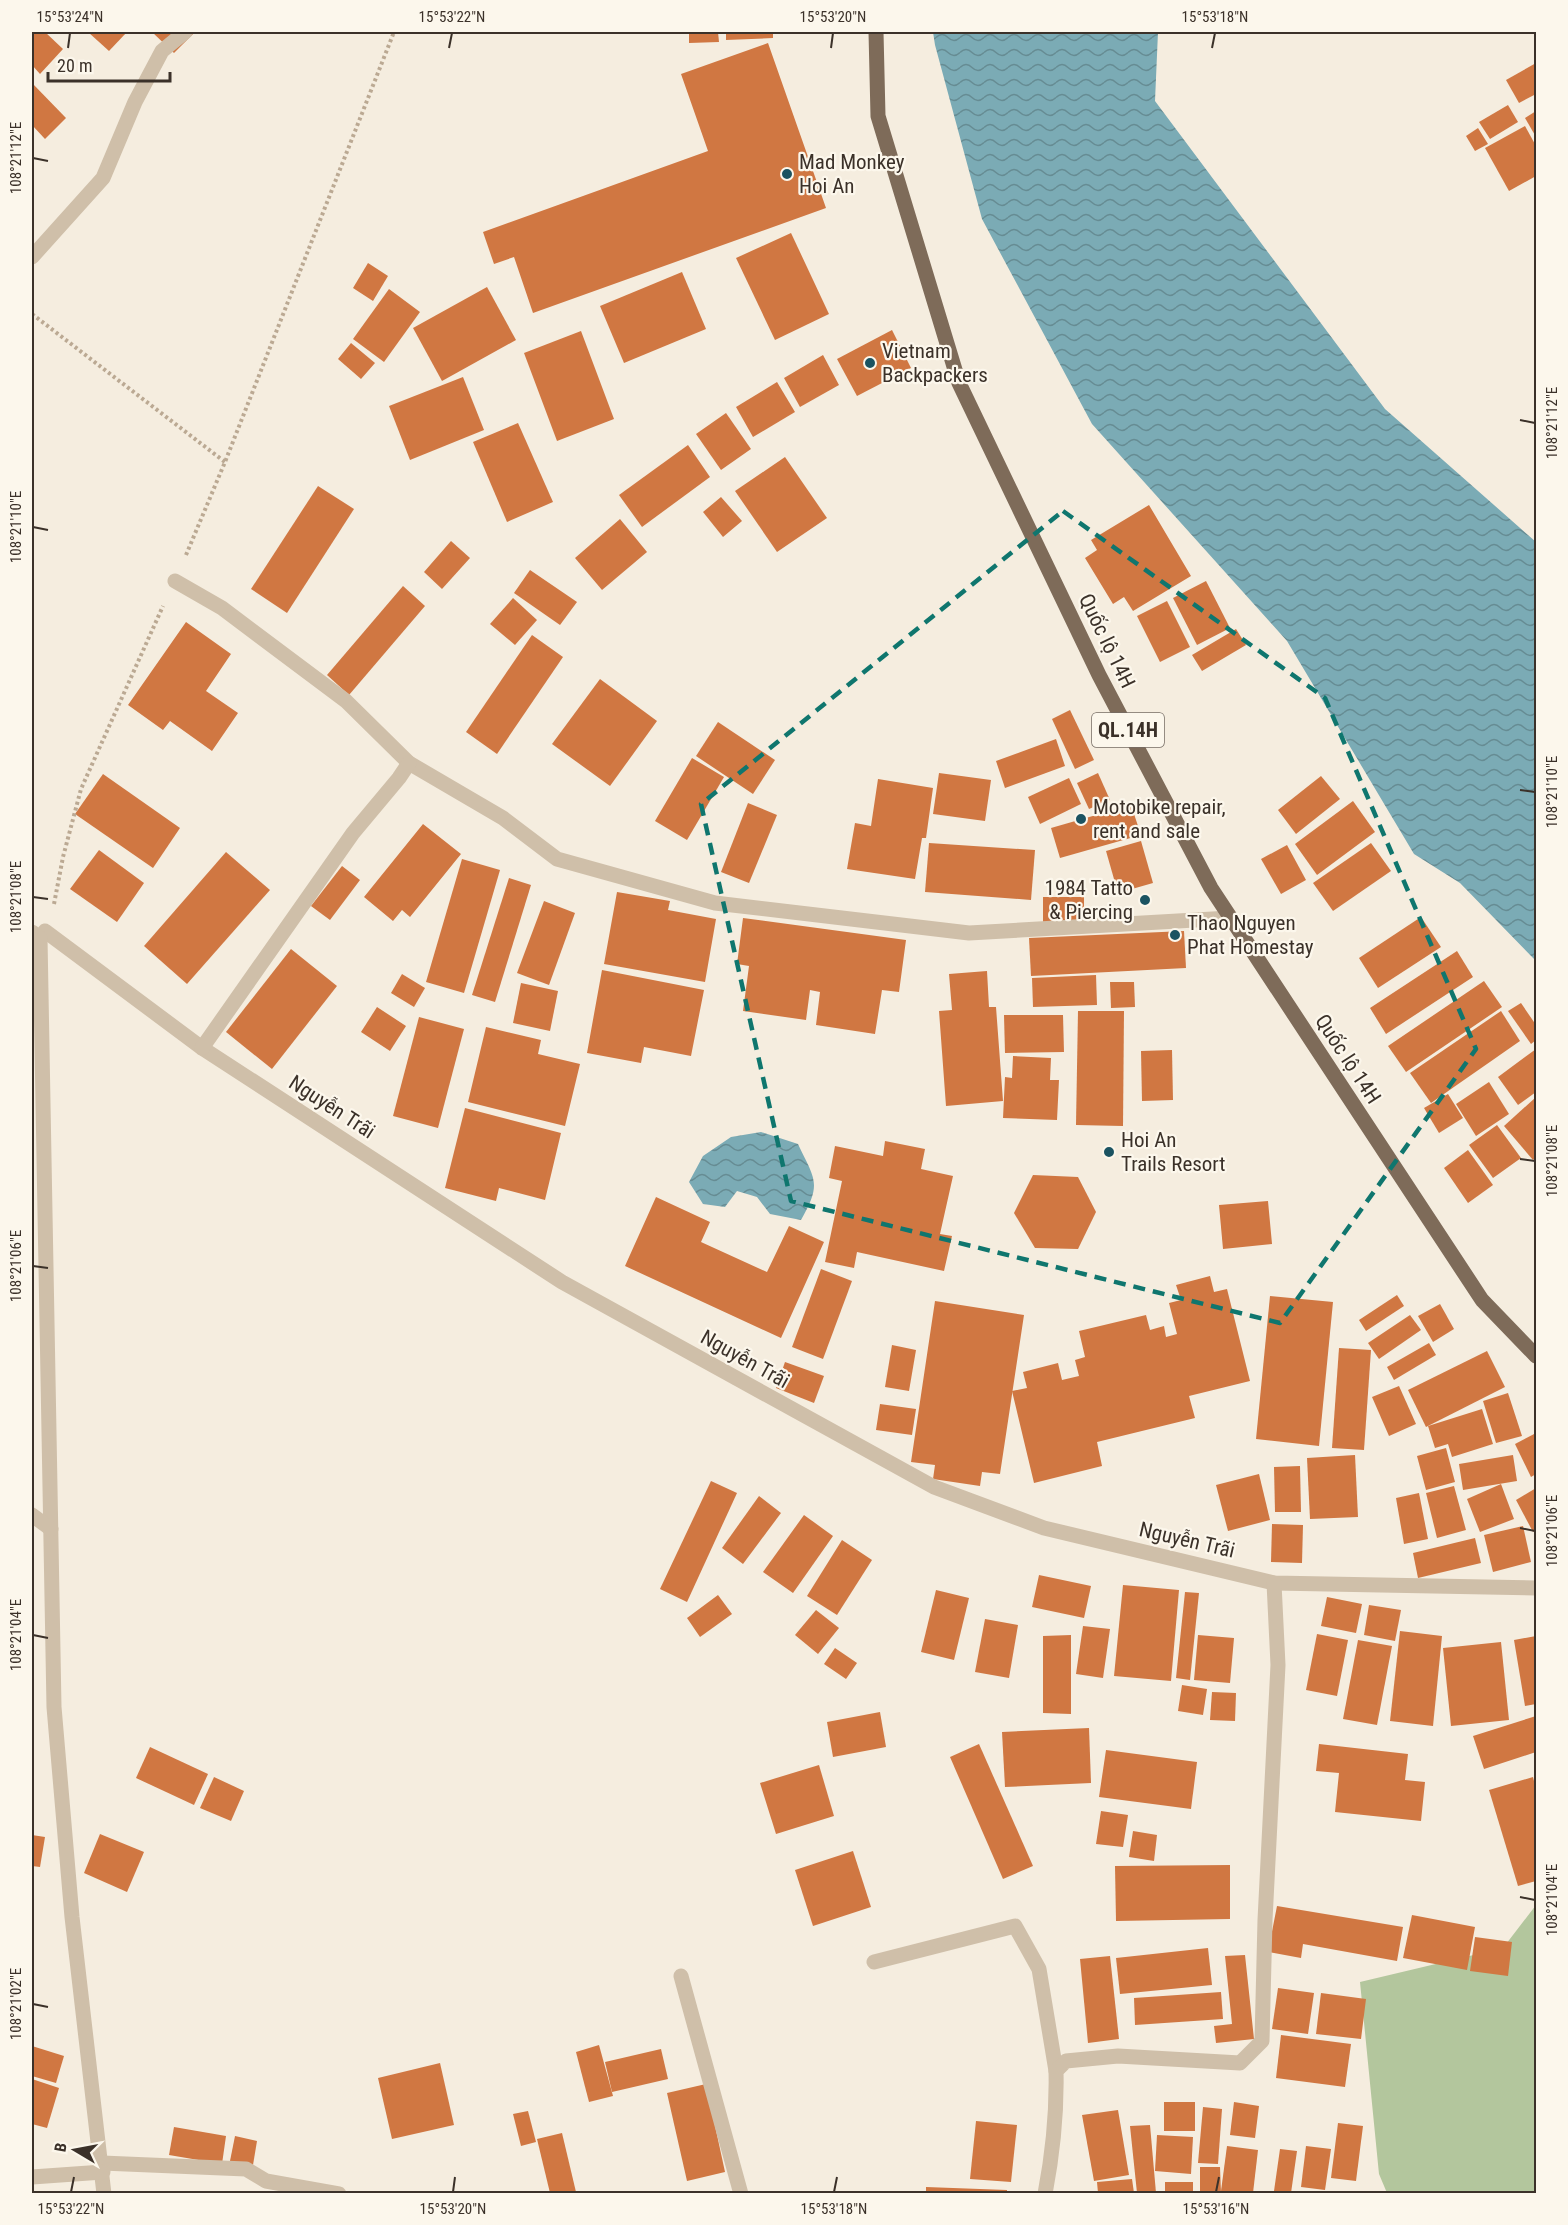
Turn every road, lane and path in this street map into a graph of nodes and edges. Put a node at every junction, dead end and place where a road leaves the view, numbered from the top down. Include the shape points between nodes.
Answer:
1 (185, 32) edge
2 (394, 32) edge
3 (876, 32) edge
4 (32, 257) edge
5 (32, 314) edge
6 (225, 462) junction
7 (175, 581) junction
8 (409, 763) junction
9 (1230, 918) junction
10 (36, 935) edge
11 (202, 1048) junction
12 (1536, 1356) edge
13 (32, 1515) edge
14 (51, 1529) junction
15 (1274, 1583) junction
16 (1536, 1588) edge
17 (874, 1962) dead end
18 (681, 1976) dead end
19 (1056, 2072) junction
20 (102, 2168) junction
21 (32, 2177) edge
22 (267, 2187) edge
23 (104, 2193) edge
24 (339, 2193) edge
25 (741, 2193) edge
26 (1046, 2193) edge

1 - 4 street via 162,51 103,178
2 - 6 path
3 - 9 main road, Quốc lộ 14H / QL.14H via 878,116 959,383 1099,675
5 - 6 path
6 - 7 path
7 - 8 street via 222,608 346,701
7 - 10 path via 81,789 57,897
8 - 9 street via 503,818 557,859 715,903 969,933
8 - 11 street via 353,833
9 - 12 main road, Quốc lộ 14H / QL.14H via 1482,1300
10 - 11 street, Nguyễn Trãi via 45,931
10 - 14 street
11 - 15 street, Nguyễn Trãi via 562,1282 933,1487 1044,1528
13 - 14 street
14 - 20 street via 54,1707 72,1917
15 - 16 street, Nguyễn Trãi
15 - 19 street via 1278,1665 1262,2041 1240,2063 1118,2056 1066,2061
17 - 19 street via 1015,1926 1039,1969
18 - 25 street
19 - 26 street via 1057,2106
20 - 21 street
20 - 22 street via 246,2169
20 - 23 street
22 - 24 street

